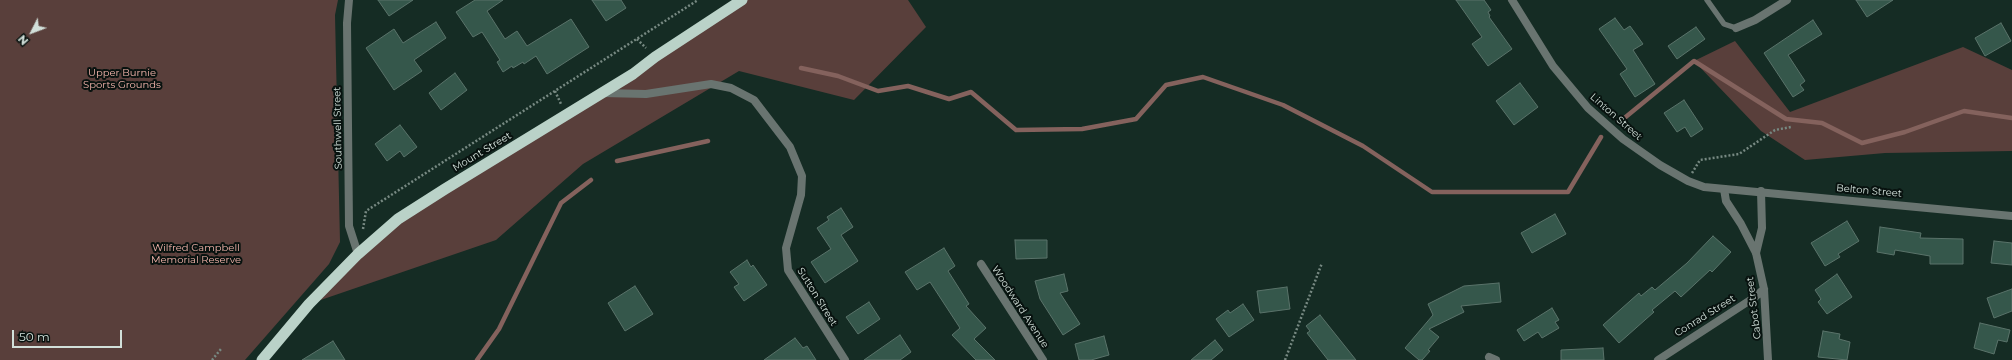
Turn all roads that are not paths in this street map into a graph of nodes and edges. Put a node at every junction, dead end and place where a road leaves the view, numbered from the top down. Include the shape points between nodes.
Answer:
1 (349, 0) edge
2 (742, 0) edge
3 (1512, 0) edge
4 (1707, 0) edge
5 (1788, 0) edge
6 (1736, 28) joint
7 (603, 93) junction
8 (1724, 189) junction
9 (1762, 191) junction
10 (2012, 216) edge
11 (358, 254) junction
12 (1756, 254) junction
13 (981, 264) dead end
14 (1764, 289) junction
15 (262, 360) edge
16 (845, 360) edge
17 (1043, 360) edge
18 (1658, 360) edge
19 (1768, 360) edge

1 - 11 street, Southwell Street via 347,24 350,226
2 - 7 highway, Mount Street
3 - 8 street, Linton Street via 1553,66 1588,108 1660,165 1688,181 1704,187
4 - 6 lane via 1724,24
5 - 6 street
7 - 11 highway, Mount Street via 398,219
7 - 16 street, Sutton Street via 646,94 711,84 731,88 754,100 790,147 802,176 801,195 786,248 788,270
8 - 9 street, Belton Street
8 - 12 street, Cabot Street via 1726,201
9 - 10 street, Belton Street
9 - 12 street, Cabot Street via 1762,228
11 - 15 highway, Mount Street via 309,304
12 - 14 street, Cabot Street
13 - 17 street, Woodward Avenue
14 - 18 street, Conrad Street
14 - 19 street, Cabot Street

